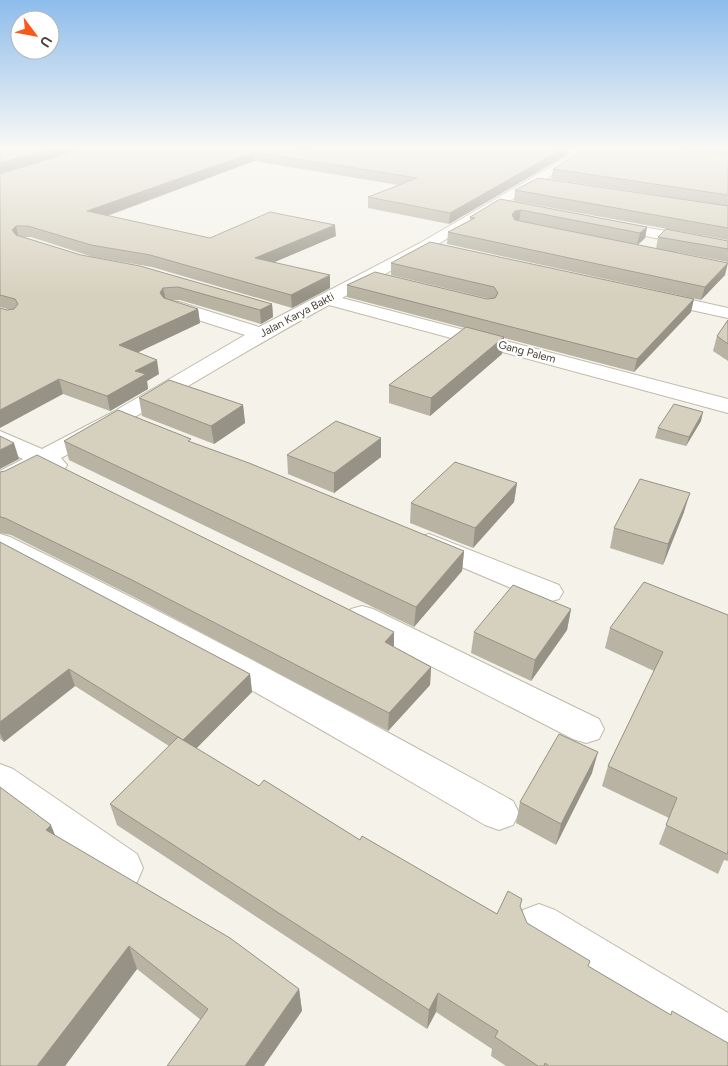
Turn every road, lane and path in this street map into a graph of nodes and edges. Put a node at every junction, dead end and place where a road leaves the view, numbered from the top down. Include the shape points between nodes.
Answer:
1 (522, 197) edge
2 (517, 208) edge
3 (495, 213) junction
4 (593, 222) edge
5 (660, 234) junction
6 (648, 245) edge
7 (425, 246) junction
8 (728, 247) edge
9 (448, 251) edge
10 (370, 276) junction
11 (397, 283) edge
12 (641, 294) edge
13 (327, 299) junction
14 (173, 306) edge
15 (274, 311) edge
16 (728, 313) edge
17 (293, 316) junction
18 (260, 334) junction
19 (728, 406) edge
20 (120, 417) junction
21 (148, 428) edge
22 (0, 438) edge
23 (41, 458) junction
24 (77, 476) edge
25 (0, 482) edge
26 (403, 532) edge
27 (0, 543) edge
28 (548, 592) dead end
29 (336, 604) edge
30 (586, 729) dead end
31 (0, 780) edge
32 (499, 813) dead end
33 (122, 868) dead end
34 (539, 926) dead end
35 (728, 1041) edge

1 - 3 street, Jalan Karya Bakti
2 - 3 street
3 - 7 street, Jalan Karya Bakti via 474,218
4 - 5 street
5 - 6 street
5 - 8 street
7 - 9 street
7 - 10 street, Jalan Karya Bakti
10 - 11 street
10 - 13 street, Jalan Karya Bakti
12 - 16 street
13 - 17 street, Jalan Karya Bakti
13 - 19 street, Gang Palem
14 - 18 street
15 - 17 street
17 - 18 street, Jalan Karya Bakti
18 - 20 street, Jalan Karya Bakti
20 - 21 street
20 - 23 street, Jalan Karya Bakti
22 - 23 street
23 - 24 street
23 - 25 street, Jalan Karya Bakti
26 - 28 street
27 - 32 street via 307,703
29 - 30 street
31 - 33 street
34 - 35 street

